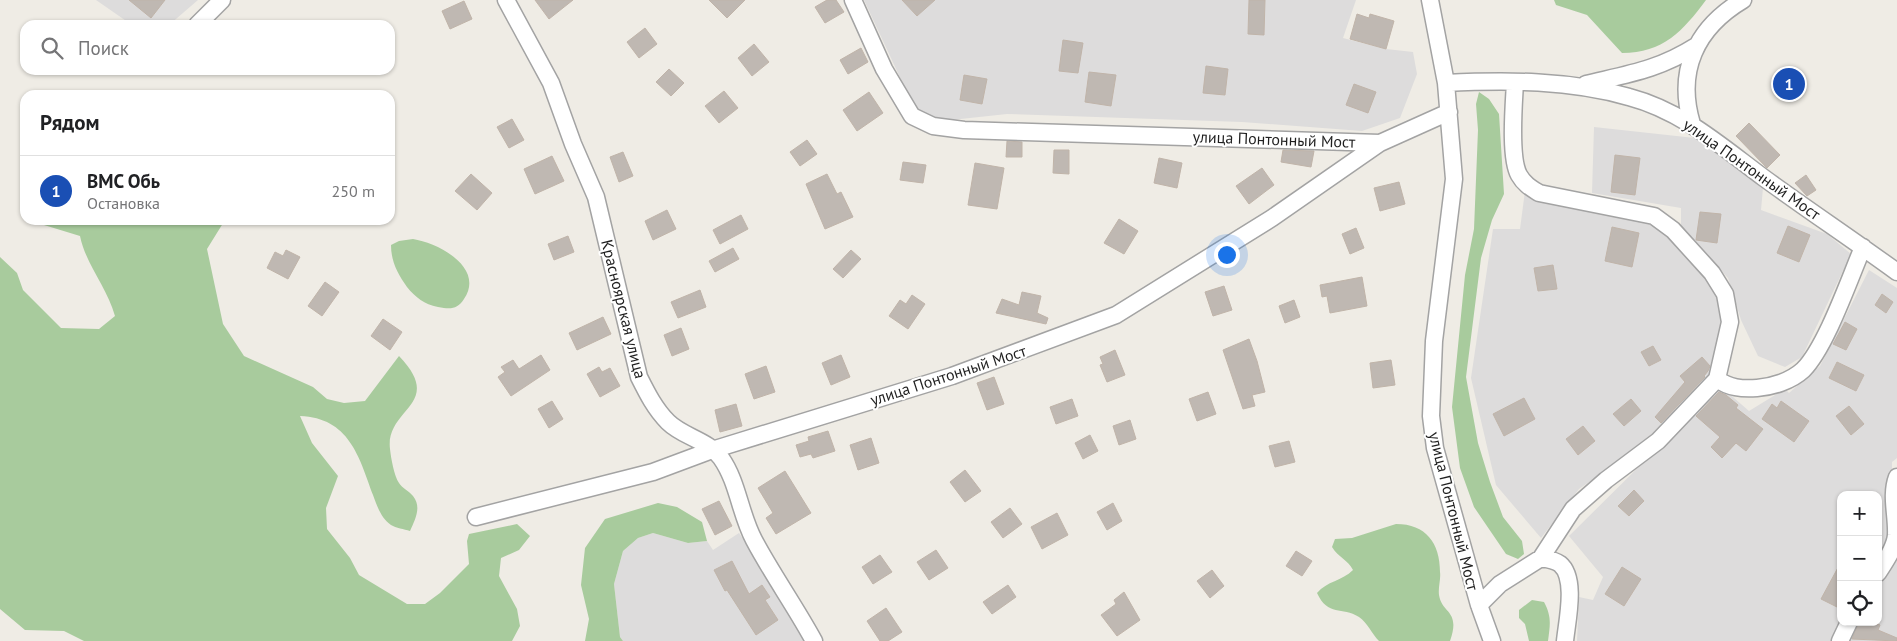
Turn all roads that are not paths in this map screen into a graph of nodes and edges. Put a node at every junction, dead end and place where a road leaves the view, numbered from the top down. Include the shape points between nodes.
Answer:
1 (222, 0) edge
2 (506, 0) edge
3 (853, 0) edge
4 (1430, 0) edge
5 (1744, 0) edge
6 (202, 20) edge
7 (1696, 46) junction
8 (1446, 82) junction
9 (1515, 82) junction
10 (1581, 86) junction
11 (1449, 112) junction
12 (1692, 124) junction
13 (1380, 143) junction
14 (1863, 247) junction
15 (1897, 272) edge
16 (1717, 379) junction
17 (712, 450) junction
18 (1897, 477) edge
19 (476, 517) dead end
20 (1541, 558) junction
21 (1882, 566) edge
22 (1478, 605) junction
23 (1847, 626) edge
24 (1490, 640) edge
25 (814, 641) edge
26 (1565, 641) edge
27 (1840, 641) edge

1 - 6 street
2 - 17 street, Красноярская улица via 551,83 596,197 640,377 652,402 668,423
3 - 13 street, улица Понтонный Мост via 884,69 912,116 932,126 964,130
4 - 8 street, улица Понтонный Мост
5 - 7 street via 1725,13
7 - 10 street via 1651,69
7 - 12 street via 1685,82
8 - 9 street, улица Понтонный Мост
8 - 11 street, улица Понтонный Мост
9 - 10 street, улица Понтонный Мост
9 - 16 street via 1513,145 1518,173 1526,184 1539,193 1654,216 1673,230 1712,273 1724,294 1730,322
10 - 12 street, улица Понтонный Мост via 1630,97
11 - 13 street, улица Понтонный Мост
11 - 22 street, улица Понтонный Мост via 1454,179 1434,341 1431,416 1435,448
12 - 14 street, улица Понтонный Мост
13 - 17 street, улица Понтонный Мост via 1272,218 1116,315 952,376
14 - 15 street, улица Понтонный Мост
14 - 16 street via 1821,344 1801,372 1767,387 1749,389 1734,388
16 - 20 street via 1658,441 1573,509
17 - 19 street, улица Понтонный Мост via 653,472
17 - 25 street, Красноярская улица via 728,472 753,539
18 - 21 street via 1893,495 1896,534 1894,545
20 - 22 street via 1500,584
20 - 26 street via 1560,564 1568,576 1570,589
22 - 24 street, улица Понтонный Мост
23 - 27 street

